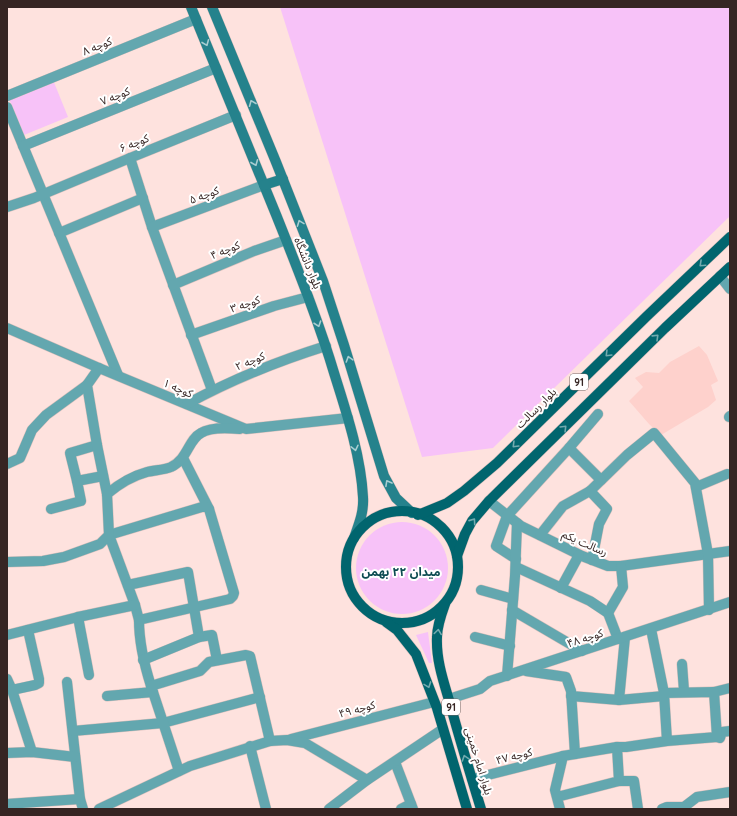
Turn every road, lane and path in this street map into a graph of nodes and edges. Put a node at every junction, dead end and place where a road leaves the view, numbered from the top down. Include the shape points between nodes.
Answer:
1 (191, 7) edge
2 (212, 7) edge
3 (196, 19) junction
4 (216, 68) junction
5 (7, 96) edge
6 (7, 107) edge
7 (236, 115) junction
8 (23, 146) junction
9 (130, 158) junction
10 (283, 179) junction
11 (264, 185) junction
12 (42, 194) junction
13 (143, 198) junction
14 (7, 207) edge
15 (152, 227) junction
16 (59, 233) junction
17 (730, 237) edge
18 (286, 240) junction
19 (730, 267) edge
20 (720, 276) junction
21 (173, 285) junction
22 (730, 289) edge
23 (308, 296) junction
24 (7, 328) edge
25 (191, 335) junction
26 (326, 346) junction
27 (99, 368) junction
28 (118, 375) junction
29 (87, 385) junction
30 (212, 390) junction
31 (186, 404) junction
32 (598, 414) dead end
33 (348, 418) junction
34 (246, 429) junction
35 (97, 445) junction
36 (569, 448) junction
37 (183, 458) junction
38 (7, 464) edge
39 (727, 474) dead end
40 (103, 476) junction
41 (601, 480) junction
42 (77, 481) junction
43 (696, 487) junction
44 (590, 491) junction
45 (107, 494) junction
46 (489, 501) junction
47 (51, 509) dead end
48 (208, 509) junction
49 (415, 514) junction
50 (507, 516) junction
51 (517, 523) junction
52 (109, 535) junction
53 (540, 535) junction
54 (354, 538) junction
55 (730, 551) edge
56 (579, 554) junction
57 (708, 554) junction
58 (457, 556) junction
59 (592, 560) junction
60 (7, 562) edge
61 (516, 563) junction
62 (621, 566) junction
63 (128, 585) junction
64 (561, 588) junction
65 (482, 590) dead end
66 (513, 599) junction
67 (730, 602) edge
68 (445, 603) junction
69 (135, 605) junction
70 (193, 607) junction
71 (512, 610) junction
72 (709, 610) junction
73 (608, 613) junction
74 (78, 617) junction
75 (139, 620) junction
76 (383, 620) junction
77 (650, 628) junction
78 (28, 630) junction
79 (7, 635) edge
80 (200, 637) junction
81 (475, 637) dead end
82 (621, 638) junction
83 (510, 646) junction
84 (582, 651) junction
85 (143, 660) junction
86 (217, 660) junction
87 (682, 664) dead end
88 (524, 670) junction
89 (90, 675) dead end
90 (507, 676) junction
91 (7, 680) edge
92 (67, 682) dead end
93 (730, 688) edge
94 (152, 689) junction
95 (12, 690) junction
96 (684, 692) junction
97 (714, 692) junction
98 (664, 694) junction
99 (107, 696) dead end
100 (571, 696) junction
101 (260, 697) junction
102 (448, 699) junction
103 (619, 700) junction
104 (434, 702) junction
105 (18, 708) junction
106 (7, 710) edge
107 (163, 723) junction
108 (443, 729) junction
109 (73, 731) junction
110 (730, 732) edge
111 (717, 737) junction
112 (287, 740) junction
113 (270, 741) junction
114 (667, 741) junction
115 (250, 746) junction
116 (617, 747) junction
117 (32, 752) junction
118 (7, 753) edge
119 (575, 754) junction
120 (563, 756) junction
121 (75, 757) junction
122 (395, 762) junction
123 (179, 771) junction
124 (472, 779) junction
125 (367, 780) junction
126 (619, 781) junction
127 (730, 792) edge
128 (557, 797) junction
129 (7, 804) edge
130 (82, 804) edge
131 (412, 807) edge
132 (685, 808) edge
133 (99, 809) edge
134 (266, 809) edge
135 (329, 809) edge
136 (401, 809) edge
137 (467, 809) edge
138 (481, 809) edge
139 (560, 809) edge
140 (638, 809) edge
141 (662, 809) edge

1 - 3 main road, بلوار دانشگاه
10 -> 2 main road, بلوار دانشگاه
3 -> 4 main road, بلوار دانشگاه
3 - 5 street, کوچه ۸
4 - 7 main road, بلوار دانشگاه
4 - 8 street, کوچه ۷
6 - 8 street
7 - 9 street, کوچه ۶
7 -> 11 main road, بلوار دانشگاه
8 - 12 street
9 - 12 street, کوچه ۶
9 - 13 street
10 - 11 main road
49 -> 10 main road, بلوار دانشگاه via 396,498 384,476 326,288
11 - 15 street, کوچه ۵
11 - 18 main road, بلوار دانشگاه
12 - 14 street, کوچه ۶
12 - 16 street
13 - 15 street
13 - 16 street
15 - 21 street
16 - 28 street
17 -> 49 main road, بلوار رسالت / 91 via 497,463 447,503
18 - 21 street, کوچه ۴
18 - 23 main road, بلوار دانشگاه
19 - 20 main road, 91
20 - 22 street
46 -> 20 main road, 91
21 - 25 street
23 - 25 street, کوچه ۳
23 -> 26 main road, بلوار دانشگاه
24 - 27 street, کوچه ۱
25 - 30 street
26 - 30 street, کوچه ۲ via 293,356
26 - 33 main road, بلوار دانشگاه
27 - 28 street, کوچه ۱
27 - 29 street
28 - 31 street, کوچه ۱
29 - 35 street
29 - 38 street via 46,415 32,430 20,458
30 - 31 street, کوچه ۲
31 - 34 street, کوچه ۱
32 - 36 street
33 - 34 street, کوچه ۱
33 -> 54 main road, بلوار دانشگاه via 363,497 362,517
34 - 37 street via 218,428 201,433 192,442
35 - 40 street
35 - 42 street via 70,453
36 - 41 street
36 - 50 street
37 - 45 street via 170,467 145,472 121,483
37 - 48 street
39 - 43 street
40 - 42 street
40 - 45 street
41 - 43 street via 654,433 695,482
41 - 44 street
42 - 47 street via 81,501
43 - 57 street
44 - 53 street via 563,506
44 - 59 street via 606,509 599,524
45 - 52 street
46 - 50 street, رسالت یکم
58 -> 46 main road, 91 via 472,521
48 - 52 street via 202,507
48 - 70 street via 234,593 230,599
49 - 54 main road, 91 via 394,512 379,517 365,525
49 - 58 main road, 91 via 428,518 441,527 452,541
50 - 51 street, رسالت یکم
50 - 61 street via 496,546
51 - 53 street, رسالت یکم
51 - 61 street
52 - 60 street via 100,544 64,557
52 - 63 street
53 - 56 street, رسالت یکم
54 - 76 main road, 91 via 346,570 349,586 357,601
55 - 57 street, رسالت یکم
56 - 59 street, رسالت یکم
56 - 64 street
57 - 62 street, رسالت یکم
57 - 72 street
58 - 68 main road, 91 via 458,573 453,590
59 - 62 street, رسالت یکم via 608,566
61 - 64 street
61 - 66 street
62 - 73 street via 623,587
63 - 69 street
63 - 70 street via 188,572
64 - 73 street via 590,601
65 - 66 street
66 - 71 street
67 - 72 street, کوچه ۴۸
68 - 76 main road, 91 via 432,615 417,622
102 -> 68 main road, بلوار امام خمینی / 91 via 437,652 436,636
69 - 74 street
69 - 75 street
70 - 75 street
70 - 80 street
71 - 83 street
71 - 84 street
72 - 77 street, کوچه ۴۸
73 - 82 street
74 - 78 street
74 - 89 street
75 - 85 street
76 -> 104 main road, 91 via 397,630 416,654
77 - 82 street, کوچه ۴۸
77 - 98 street
78 - 79 street
78 - 95 street via 39,683
80 - 85 street
80 - 86 street via 212,635
81 - 83 street
82 - 84 street, کوچه ۴۸
82 - 103 street
83 - 90 street
84 - 88 street, کوچه ۴۸
85 - 94 street
86 - 94 street via 209,662 200,671
86 - 101 street via 250,656
87 - 96 street
88 - 90 street, کوچه ۴۸
88 - 100 street via 566,677
90 - 102 street, کوچه ۴۸ via 490,681 480,689
91 - 95 street
92 - 109 street
93 - 97 street
94 - 99 street
94 - 107 street
95 - 105 street
96 - 97 street
96 - 98 street
97 - 111 street
98 - 103 street
98 - 114 street
100 - 103 street
100 - 119 street
101 - 107 street
101 - 113 street
124 -> 102 main road, بلوار امام خمینی / 91
104 - 108 main road, 91
104 - 112 street, کوچه ۴۹
105 - 106 street
105 - 117 street
107 - 109 street
107 - 123 street
108 - 122 street
108 - 137 main road, 91
109 - 121 street
110 - 111 street, کوچه ۴۷ via 722,732 720,738
111 - 114 street, کوچه ۴۷
112 - 113 street
112 - 125 street via 305,743
113 - 115 street
114 - 116 street, کوچه ۴۷
115 - 123 street
115 - 134 street
116 - 119 street, کوچه ۴۷
116 - 126 street
117 - 118 street
117 - 121 street
119 - 120 street, کوچه ۴۷
120 - 124 street, کوچه ۴۷
120 - 128 street via 555,790
121 - 130 street
122 - 125 street
122 - 131 street
123 - 133 street
124 - 138 main road, بلوار امام خمینی / 91
125 - 135 street
126 - 128 street
126 - 140 street via 634,781
127 - 132 street via 697,797
128 - 139 street
129 - 130 street
131 - 136 street
132 - 141 street

